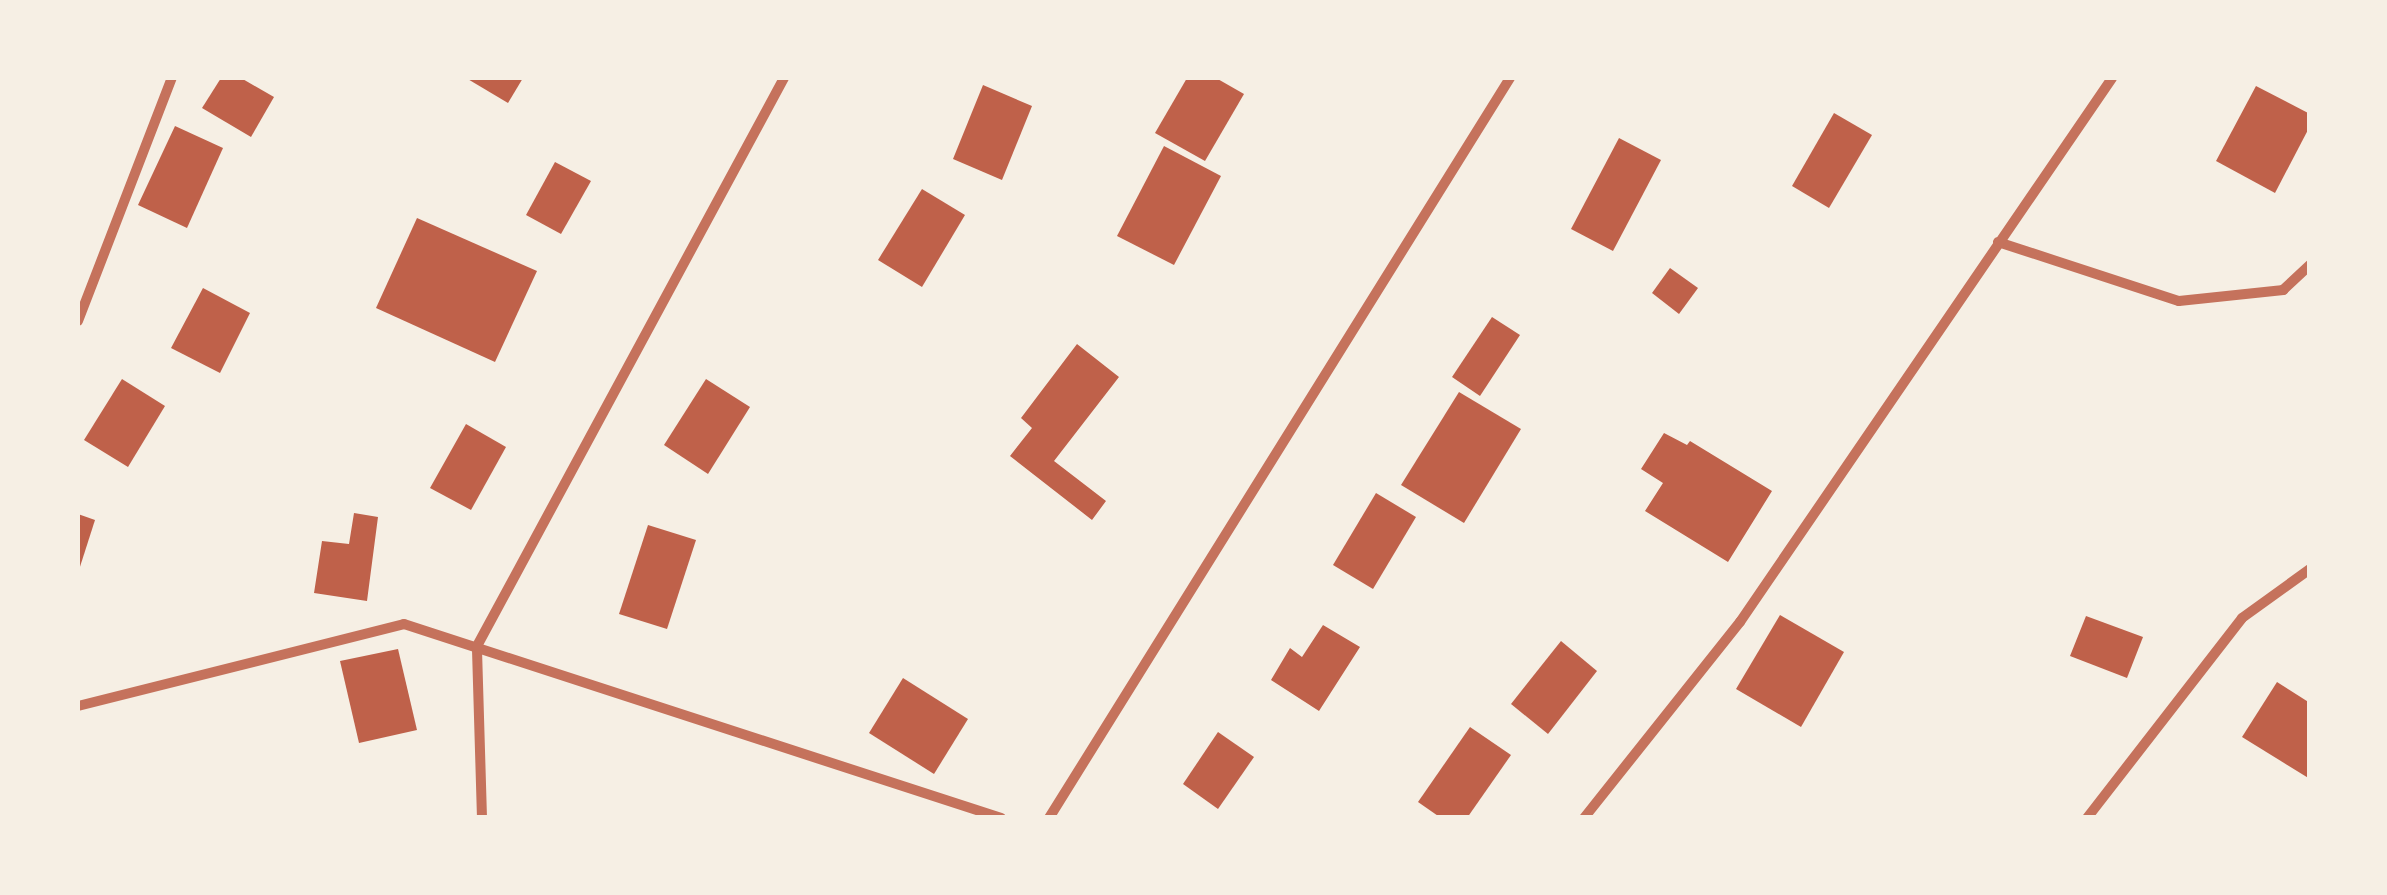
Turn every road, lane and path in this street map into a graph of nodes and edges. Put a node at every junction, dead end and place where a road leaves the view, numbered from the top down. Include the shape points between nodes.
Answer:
1 (172, 78) edge
2 (784, 78) edge
3 (1510, 78) edge
4 (2112, 78) edge
5 (1998, 242) junction
6 (2310, 264) edge
7 (78, 321) edge
8 (2310, 569) edge
9 (477, 646) junction
10 (78, 706) edge
11 (482, 818) edge
12 (1001, 818) edge
13 (1050, 818) edge
14 (1584, 818) edge
15 (2087, 818) edge

1 - 7 street
2 - 9 street
3 - 13 street
4 - 5 street
5 - 6 street via 2179,301 2283,290
5 - 14 street via 1740,622
8 - 15 street via 2242,618
9 - 10 street via 404,624
9 - 11 street
9 - 12 street

